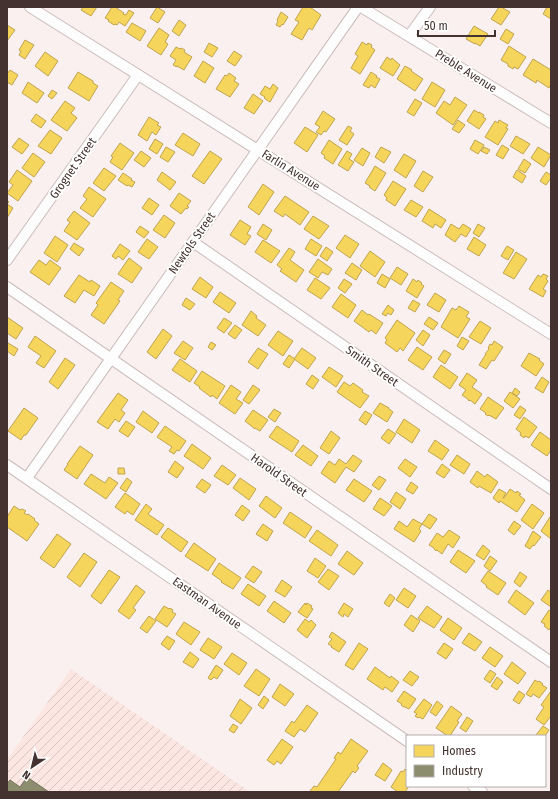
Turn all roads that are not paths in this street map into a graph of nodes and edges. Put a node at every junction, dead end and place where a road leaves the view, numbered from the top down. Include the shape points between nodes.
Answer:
1 (30, 7) edge
2 (358, 7) edge
3 (361, 7) edge
4 (430, 7) edge
5 (409, 36) junction
6 (138, 75) junction
7 (551, 123) edge
8 (258, 150) junction
9 (193, 242) junction
10 (7, 260) edge
11 (7, 287) edge
12 (551, 334) edge
13 (111, 358) junction
14 (7, 465) edge
15 (27, 478) junction
16 (551, 489) edge
17 (551, 662) edge
18 (406, 739) edge

1 - 6 street, Farlin Avenue
2 - 8 street, Newtols Street
3 - 5 street, Preble Avenue
4 - 5 street
5 - 7 street, Preble Avenue
6 - 8 street, Farlin Avenue
6 - 10 street, Grognet Street
8 - 9 street, Newtols Street
8 - 12 street, Farlin Avenue
9 - 13 street, Newtols Street
9 - 16 street, Smith Street
11 - 13 street, Harold Street
13 - 15 street, Newtols Street
13 - 17 street, Harold Street
14 - 15 street, Eastman Avenue
15 - 18 street, Eastman Avenue

